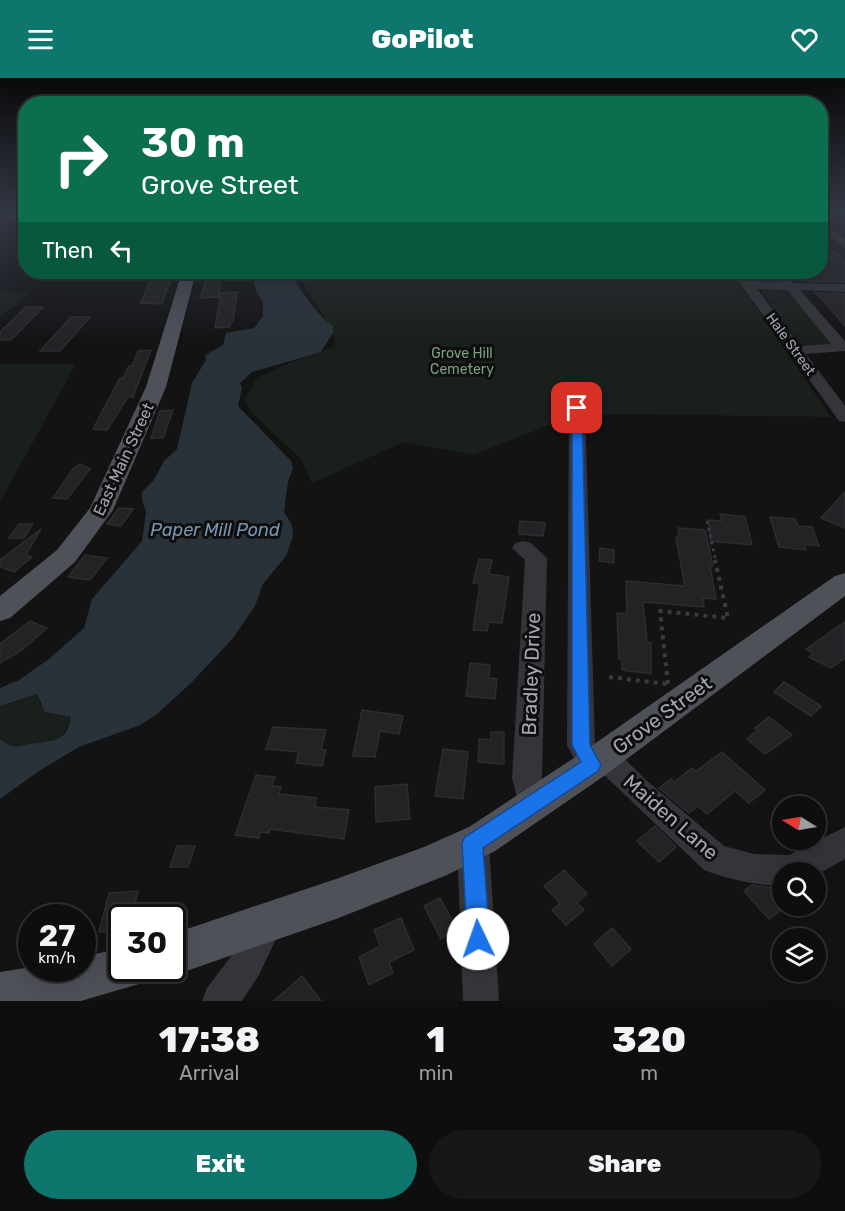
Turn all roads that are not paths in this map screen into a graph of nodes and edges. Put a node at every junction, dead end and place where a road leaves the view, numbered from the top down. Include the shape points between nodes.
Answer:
1 (187, 279) edge
2 (743, 279) edge
3 (784, 279) edge
4 (748, 285) junction
5 (791, 286) junction
6 (845, 288) edge
7 (843, 349) edge
8 (796, 351) junction
9 (577, 408) dead end
10 (845, 417) edge
11 (524, 548) dead end
12 (845, 582) edge
13 (0, 611) edge
14 (598, 761) junction
15 (532, 806) junction
16 (845, 842) edge
17 (472, 843) junction
18 (266, 924) junction
19 (186, 950) edge
20 (108, 973) edge
21 (0, 994) edge
22 (220, 1001) edge
23 (482, 1001) edge

1 - 13 main road, East Main Street via 151,400 101,510 66,556
2 - 4 street, Hale Street
3 - 5 street
4 - 5 street
4 - 8 street, Hale Street
5 - 6 street
5 - 7 street
7 - 8 street
8 - 10 street, Hale Street
9 - 14 street via 581,745
11 - 15 street, Bradley Drive via 536,558 527,778
12 - 14 main road, Grove Street
14 - 15 main road, Grove Street
14 - 16 street, Maiden Lane via 715,859 754,869 790,871
15 - 17 main road, Grove Street
17 - 18 main road, Grove Street via 419,868
17 - 23 street
18 - 19 main road, Grove Street
18 - 22 street via 248,963
20 - 21 main road

